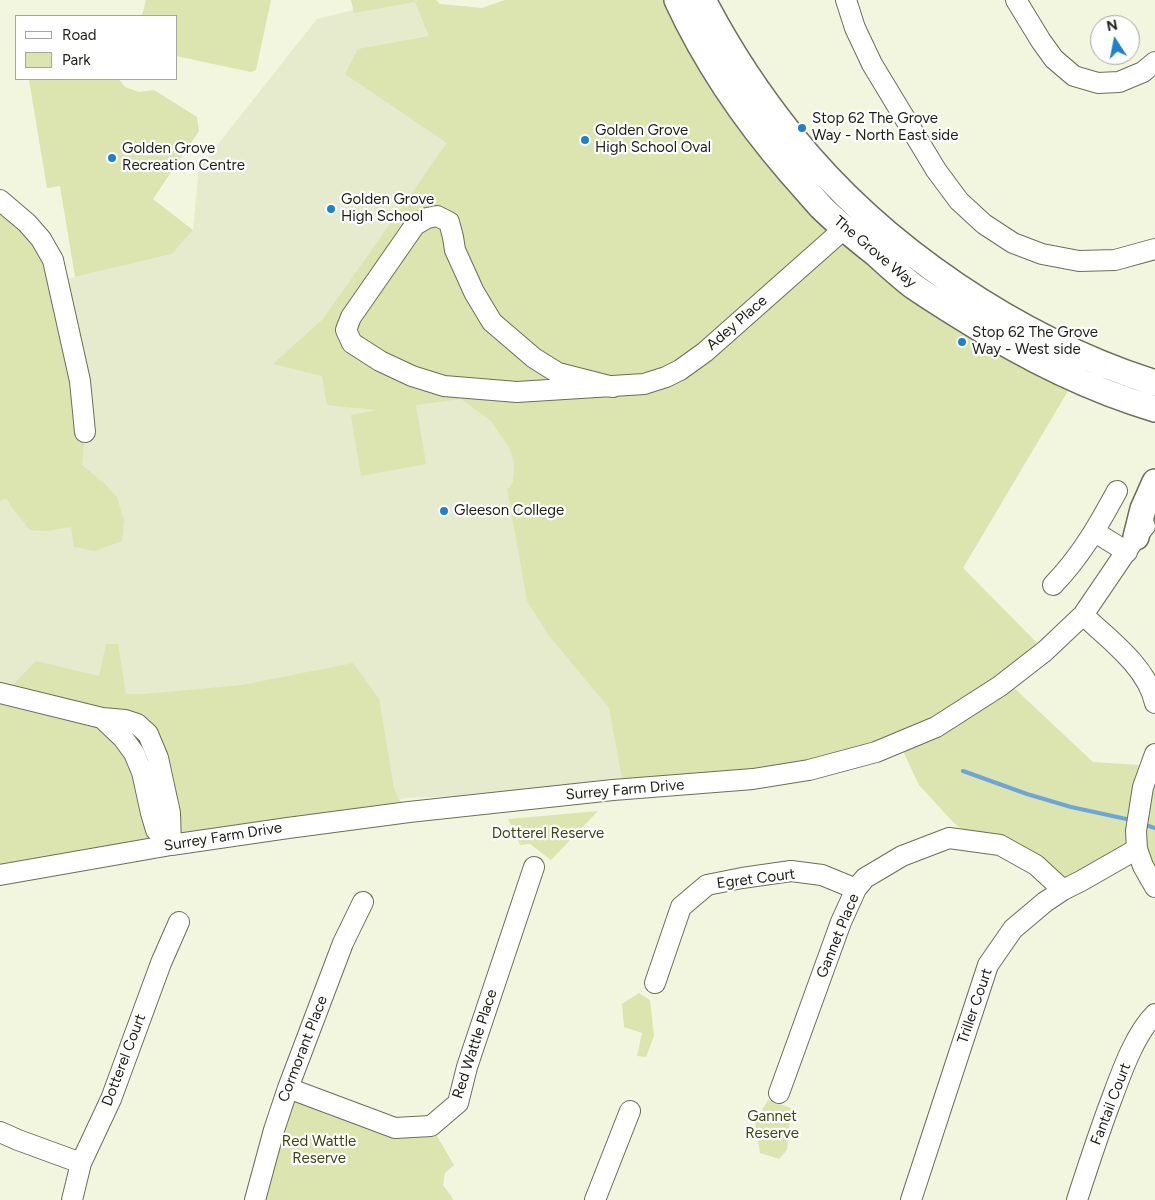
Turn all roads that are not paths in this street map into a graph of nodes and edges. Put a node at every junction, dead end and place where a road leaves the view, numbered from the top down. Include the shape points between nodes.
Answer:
1 (677, 0) edge
2 (703, 0) edge
3 (846, 0) edge
4 (1016, 0) edge
5 (1155, 62) edge
6 (0, 200) edge
7 (862, 211) junction
8 (845, 228) junction
9 (1155, 249) edge
10 (534, 358) junction
11 (1155, 383) edge
12 (613, 387) junction
13 (531, 392) junction
14 (1154, 410) edge
15 (85, 432) dead end
16 (1155, 482) edge
17 (1117, 491) dead end
18 (1155, 512) edge
19 (1095, 532) junction
20 (1131, 545) junction
21 (1053, 585) dead end
22 (1083, 615) junction
23 (0, 693) edge
24 (1155, 703) edge
25 (1154, 762) edge
26 (1137, 831) junction
27 (171, 845) junction
28 (534, 867) dead end
29 (0, 875) edge
30 (1155, 887) edge
31 (856, 889) junction
32 (1063, 890) junction
33 (364, 902) dead end
34 (179, 922) dead end
35 (655, 983) dead end
36 (1155, 1014) edge
37 (288, 1088) junction
38 (779, 1093) dead end
39 (630, 1111) dead end
40 (0, 1132) edge
41 (81, 1163) junction
42 (72, 1200) edge
43 (255, 1200) edge
44 (595, 1200) edge
45 (911, 1200) edge
46 (1077, 1200) edge

1 - 8 main road, The Grove Way via 708,59 754,127 815,200
2 - 7 main road, The Grove Way via 774,113
3 - 9 street via 872,64 936,170 959,201 984,224 1012,244 1079,261 1115,260
4 - 5 street via 1054,59 1074,76 1098,83 1118,82 1143,72
6 - 15 street via 27,223 53,260 80,381
7 - 8 main road
7 - 11 main road, The Grove Way via 925,263 1016,323 1113,369
8 - 12 street, Adey Place via 680,370 644,384
8 - 14 main road, The Grove Way via 912,285 989,335 1055,370
10 - 12 street via 558,373
10 - 13 street via 546,376 539,388
10 - 13 street, Adey Place via 492,322 455,250 449,222 437,216 415,225 350,317 346,330 352,343 412,376 444,386
12 - 13 street, Adey Place
16 - 20 main road
17 - 19 street
18 - 20 street, Surrey Farm Drive
19 - 20 street
19 - 21 street
20 - 22 street, Surrey Farm Drive
22 - 24 street via 1143,675
22 - 27 street, Surrey Farm Drive via 1046,651 936,727 876,752 809,770 753,779 428,810
23 - 27 street via 102,718 134,753 156,830
25 - 26 street via 1143,787
26 - 30 street via 1143,866
26 - 32 street, Triller Court via 1081,881
27 - 29 street, Surrey Farm Drive
28 - 37 street, Red Wattle Place via 458,1103 431,1126 395,1128
31 - 32 street, Gannet Place via 865,878 902,856 949,838 1000,845 1036,865
31 - 35 street, Egret Court via 822,875 791,872 707,885 681,907
31 - 38 street, Gannet Place via 840,922
32 - 45 street, Triller Court via 1013,929 988,965
33 - 37 street, Cormorant Place via 343,943
34 - 41 street, Dotterel Court via 160,963 111,1098
36 - 46 street, Fantail Court via 1146,1023 1123,1068
37 - 43 street, Cormorant Place
39 - 44 street
40 - 41 street
41 - 42 street, Dotterel Court

